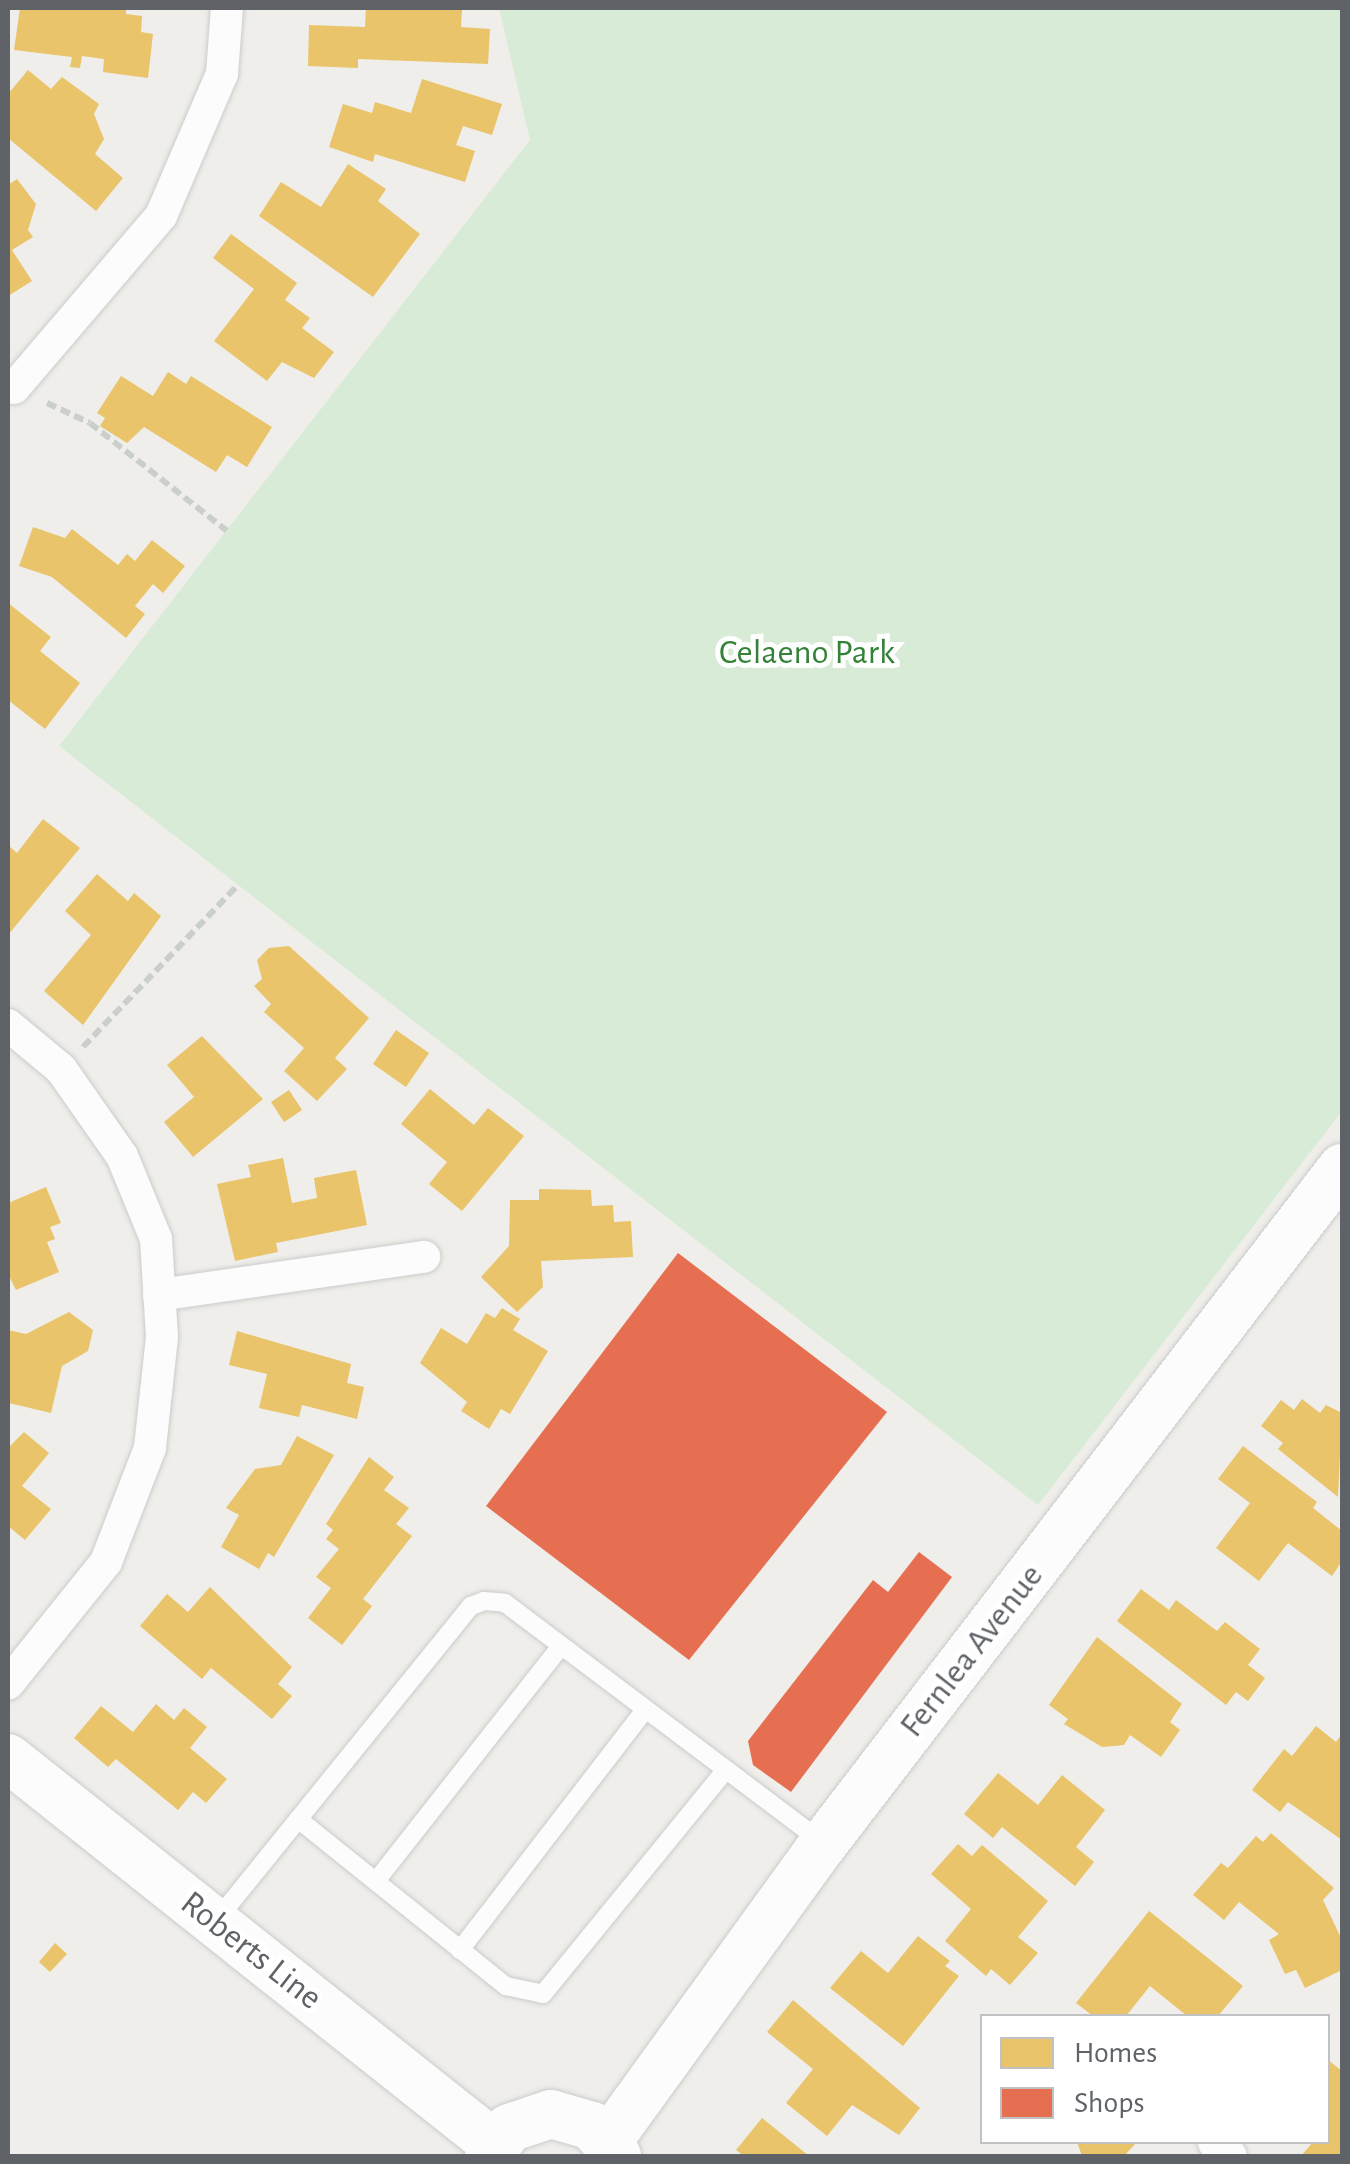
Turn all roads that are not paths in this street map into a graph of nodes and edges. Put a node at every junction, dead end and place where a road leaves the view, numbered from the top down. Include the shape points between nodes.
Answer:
1 (227, 8) edge
2 (14, 388) road end
3 (8, 1026) edge
4 (1342, 1168) edge
5 (424, 1257) dead end
6 (159, 1295) junction
7 (560, 1647) junction
8 (8, 1684) edge
9 (645, 1710) junction
10 (8, 1758) edge
11 (726, 1770) junction
12 (298, 1819) junction
13 (824, 1843) junction
14 (376, 1881) junction
15 (215, 1922) junction
16 (460, 1950) junction
17 (613, 2148) edge
18 (491, 2150) edge

1 - 2 street via 222,74 161,216
3 - 6 street via 61,1069 122,1156 156,1238
4 - 13 street, Fernlea Avenue
5 - 6 street
6 - 8 street via 162,1337 150,1448 106,1562
7 - 9 lane
7 - 12 lane via 504,1602 471,1606
7 - 14 lane
9 - 11 lane
9 - 16 lane
10 - 15 street, Roberts Line
11 - 13 lane
11 - 16 lane via 552,1990 512,1990
12 - 14 lane
12 - 15 lane
13 - 17 street, Fernlea Avenue
14 - 16 lane
15 - 18 street, Roberts Line
17 - 18 street via 592,2126 551,2114 519,2123

